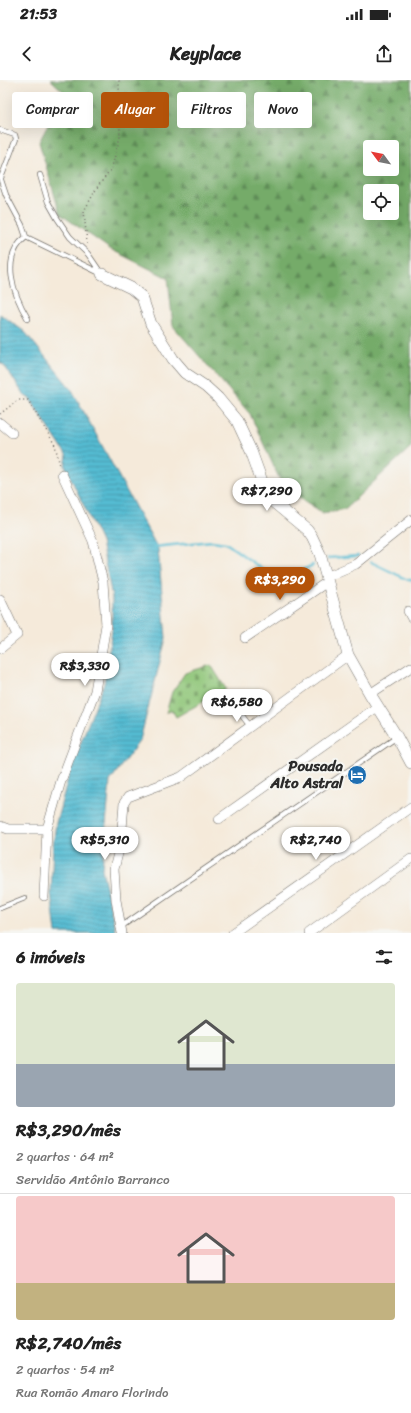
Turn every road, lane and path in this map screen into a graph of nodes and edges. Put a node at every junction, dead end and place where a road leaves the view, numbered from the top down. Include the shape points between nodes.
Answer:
1 (119, 80) edge
2 (0, 130) edge
3 (40, 175) dead end
4 (1, 178) edge
5 (26, 237) junction
6 (88, 254) junction
7 (102, 274) junction
8 (28, 319) dead end
9 (0, 414) edge
10 (0, 423) edge
11 (12, 433) dead end
12 (62, 474) joint
13 (411, 520) edge
14 (327, 579) junction
15 (0, 599) edge
16 (245, 638) dead end
17 (0, 649) edge
18 (348, 654) junction
19 (411, 667) edge
20 (370, 694) junction
21 (229, 698) dead end
22 (377, 707) junction
23 (250, 726) junction
24 (397, 737) junction
25 (410, 758) edge
26 (411, 807) edge
27 (219, 819) dead end
28 (0, 826) edge
29 (47, 830) junction
30 (411, 859) edge
31 (44, 896) dead end
32 (25, 898) dead end
33 (0, 908) edge
34 (122, 930) edge
35 (233, 933) edge
36 (309, 933) edge

1 - 6 path via 120,137 115,157 111,170 98,186 84,211
2 - 4 lane via 15,135 16,140
3 - 6 lane via 48,202 57,218 70,237
4 - 5 lane via 6,195
5 - 7 lane
5 - 8 lane via 14,247 8,269 14,296
6 - 7 lane
7 - 14 street via 138,292 145,302 151,324 173,359 185,373 218,398 237,421 267,493 278,507 300,523 312,537
9 - 12 path via 18,400 28,400 55,445
10 - 11 street
12 - 29 street via 92,541 103,582 106,625 95,691 61,781
13 - 14 street via 356,564
14 - 16 street
14 - 18 street
15 - 17 street via 17,635
18 - 20 street
18 - 23 street
19 - 20 street
20 - 22 street
21 - 23 lane
22 - 24 street
22 - 27 street
23 - 34 street via 181,777 128,797 124,802 121,842 114,869 116,900
24 - 25 street
24 - 34 lane
26 - 35 street
28 - 29 street
29 - 31 street
30 - 36 street
32 - 33 lane

